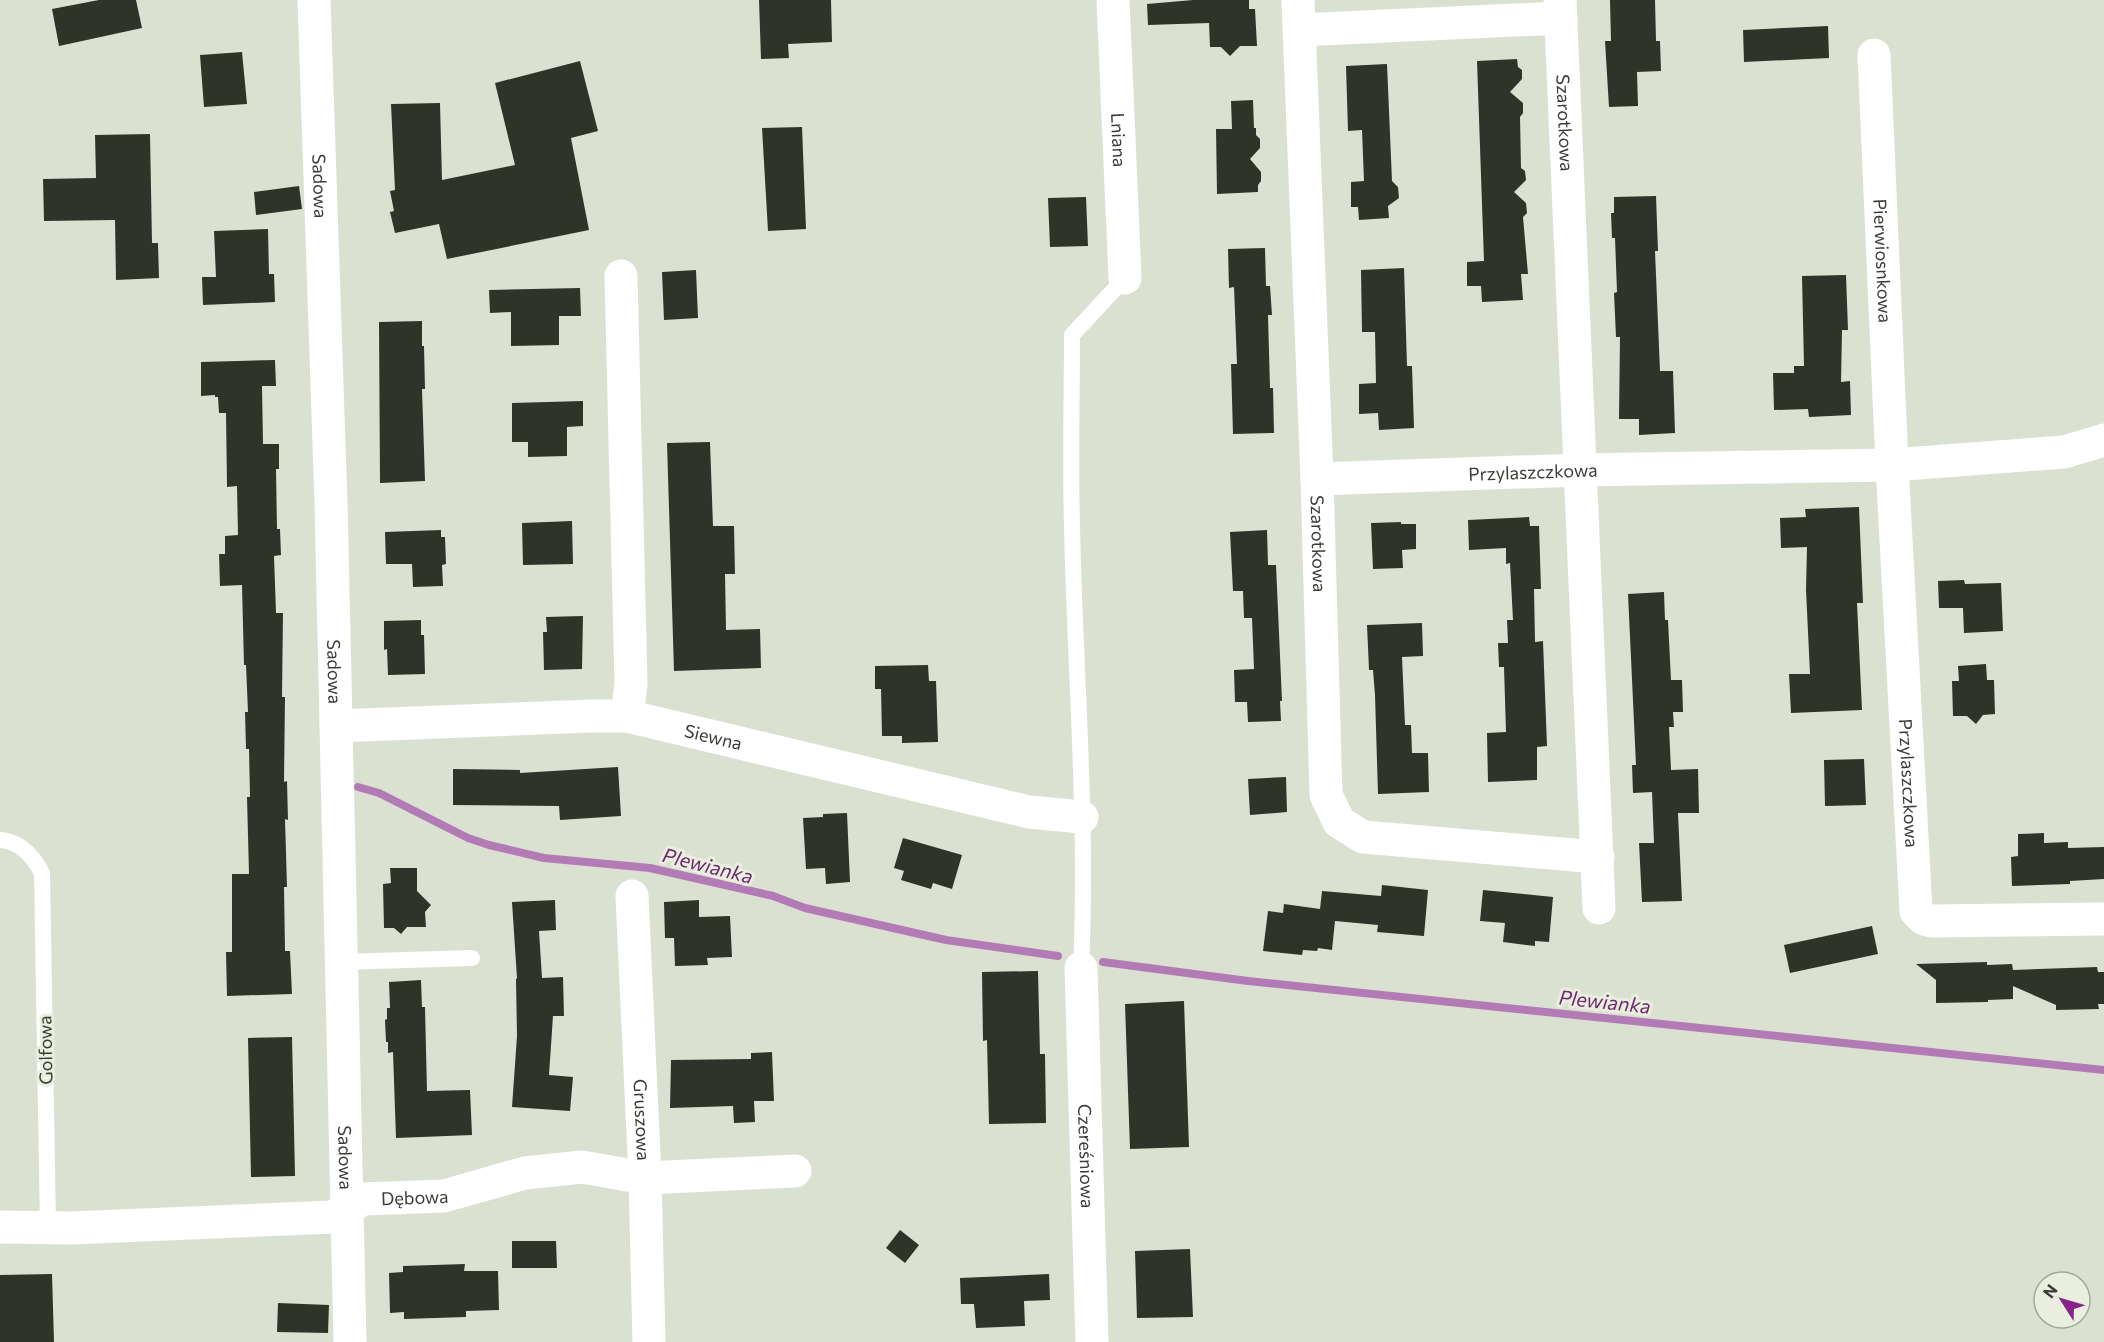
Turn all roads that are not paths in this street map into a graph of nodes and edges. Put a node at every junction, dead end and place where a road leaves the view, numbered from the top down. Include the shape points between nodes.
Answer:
1 (314, 0) edge
2 (1113, 0) edge
3 (1561, 9) edge
4 (1299, 15) edge
5 (1874, 56) dead end
6 (621, 276) dead end
7 (1125, 278) joint
8 (2104, 440) edge
9 (1892, 465) junction
10 (1580, 470) junction
11 (1317, 479) junction
12 (627, 716) junction
13 (336, 726) junction
14 (1082, 818) junction
15 (0, 840) edge
16 (1598, 857) junction
17 (632, 896) dead end
18 (1599, 908) dead end
19 (2104, 919) edge
20 (472, 958) dead end
21 (342, 962) junction
22 (1081, 968) joint
23 (795, 1171) dead end
24 (645, 1178) junction
25 (347, 1209) junction
26 (0, 1227) edge
27 (48, 1228) junction
28 (350, 1342) edge
29 (649, 1342) edge
30 (1092, 1342) edge

1 - 13 street, Sadowa
2 - 7 street, Lniana
3 - 4 street
3 - 10 street, Szarotkowa
4 - 11 street, Szarotkowa
5 - 9 street, Pierwiosnkowa
6 - 12 street via 631,684
7 - 14 lane via 1072,335 1072,524
8 - 9 street, Przylaszczkowa via 2064,452
9 - 10 street, Przylaszczkowa
9 - 19 street, Przylaszczkowa via 1916,911 1932,921
10 - 11 street, Przylaszczkowa
10 - 16 street, Szarotkowa
11 - 16 street, Szarotkowa via 1326,795 1339,822 1363,837
12 - 13 street, Siewna
12 - 14 street, Siewna via 1029,812
13 - 21 street, Sadowa
14 - 22 lane
15 - 27 lane, Golfowa via 10,840 32,856 42,873
16 - 18 street, Szarotkowa
17 - 24 street, Gruszowa
20 - 21 lane
21 - 25 street, Sadowa
22 - 30 street, Czereśniowa
23 - 24 street, Dębowa
24 - 25 street, Dębowa via 582,1167 525,1173 444,1196 363,1199
24 - 29 street, Gruszowa
25 - 27 street, Dębowa via 333,1217
25 - 28 street, Sadowa
26 - 27 street, Dębowa

